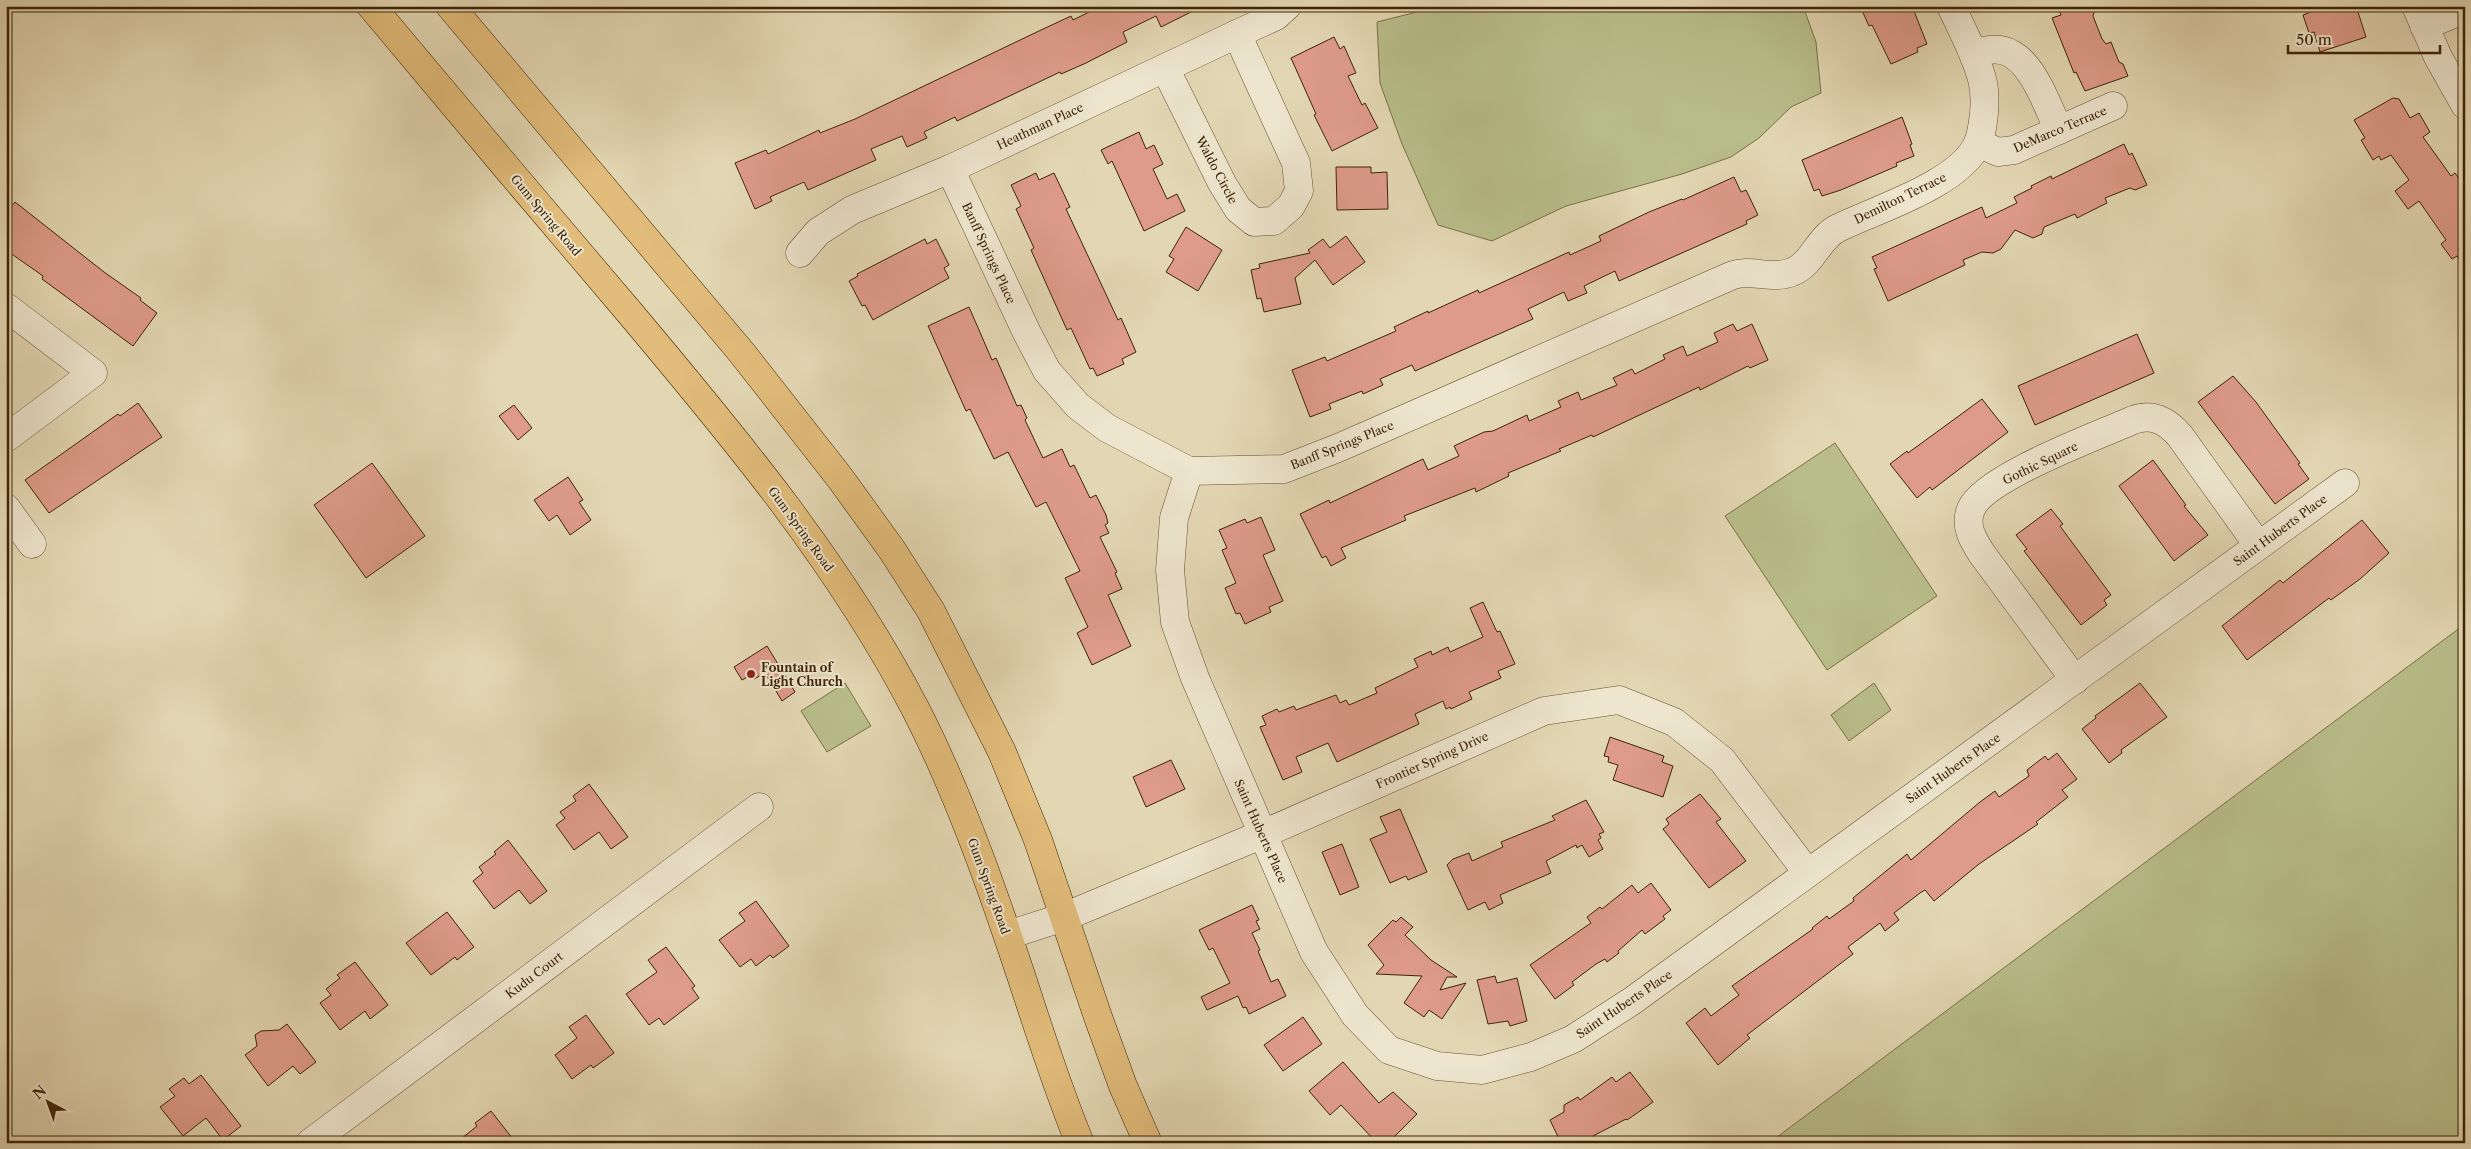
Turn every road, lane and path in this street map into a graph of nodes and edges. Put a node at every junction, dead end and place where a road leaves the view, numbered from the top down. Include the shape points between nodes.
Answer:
1 (371, 6) edge
2 (450, 6) edge
3 (1287, 6) edge
4 (1951, 6) edge
5 (2465, 9) edge
6 (2420, 16) edge
7 (1237, 34) junction
8 (1974, 55) junction
9 (1165, 68) junction
10 (2465, 105) edge
11 (2113, 106) dead end
12 (2059, 130) junction
13 (1978, 143) junction
14 (950, 169) junction
15 (1844, 225) joint
16 (800, 253) dead end
17 (6, 307) edge
18 (6, 438) edge
19 (1189, 471) junction
20 (2345, 483) dead end
21 (6, 508) edge
22 (32, 544) dead end
23 (2258, 545) junction
24 (2074, 680) junction
25 (759, 807) dead end
26 (1263, 834) junction
27 (1807, 872) junction
28 (1064, 917) junction
29 (1008, 935) junction
30 (310, 1143) edge
31 (1080, 1143) edge
32 (1148, 1143) edge

1 - 29 main road, Gum Spring Road via 724,427 833,573 881,647 917,713 974,844
2 - 28 main road via 742,353 892,550 931,611 1002,752 1038,840
3 - 7 street, Heathman Place via 1276,16
4 - 8 street
5 - 6 street
6 - 10 street
7 - 9 street, Heathman Place
7 - 9 street, Waldo Circle via 1296,163 1299,191 1291,206 1274,221 1254,222 1238,209
8 - 12 street via 1989,49 2019,58 2032,73
8 - 13 street via 1984,95
9 - 14 street, Heathman Place
11 - 12 street, DeMarco Terrace
12 - 13 street, DeMarco Terrace via 2006,152
13 - 15 street, Demilton Terrace via 1956,169 1938,183
14 - 16 street, Heathman Place via 852,210 818,232
14 - 19 street, Banff Springs Place via 1047,371 1078,406 1107,428
15 - 19 street, Banff Springs Place via 1827,236 1808,260 1792,273 1741,272 1733,275 1329,452 1284,468
17 - 18 street via 92,373
19 - 26 street, Saint Huberts Place via 1174,518 1170,570 1175,622 1195,678
20 - 23 street, Saint Huberts Place
21 - 22 street
23 - 24 street, Saint Huberts Place
23 - 24 street, Gothic Square via 2180,436 2159,419 2142,417 2133,420 2055,454 1993,486 1976,500 1971,509 1970,534
24 - 27 street, Saint Huberts Place
25 - 30 street, Kudu Court
26 - 27 street, Frontier Spring Drive via 1544,712 1619,700 1674,722 1722,760
26 - 27 street, Saint Huberts Place via 1314,952 1355,1015 1388,1050 1437,1066 1482,1070 1532,1058 1573,1039 1632,1001
26 - 28 street, Frontier Spring Drive
28 - 29 street, Frontier Spring Drive
28 - 32 main road via 1124,1086
29 - 31 main road, Gum Spring Road via 1063,1102

